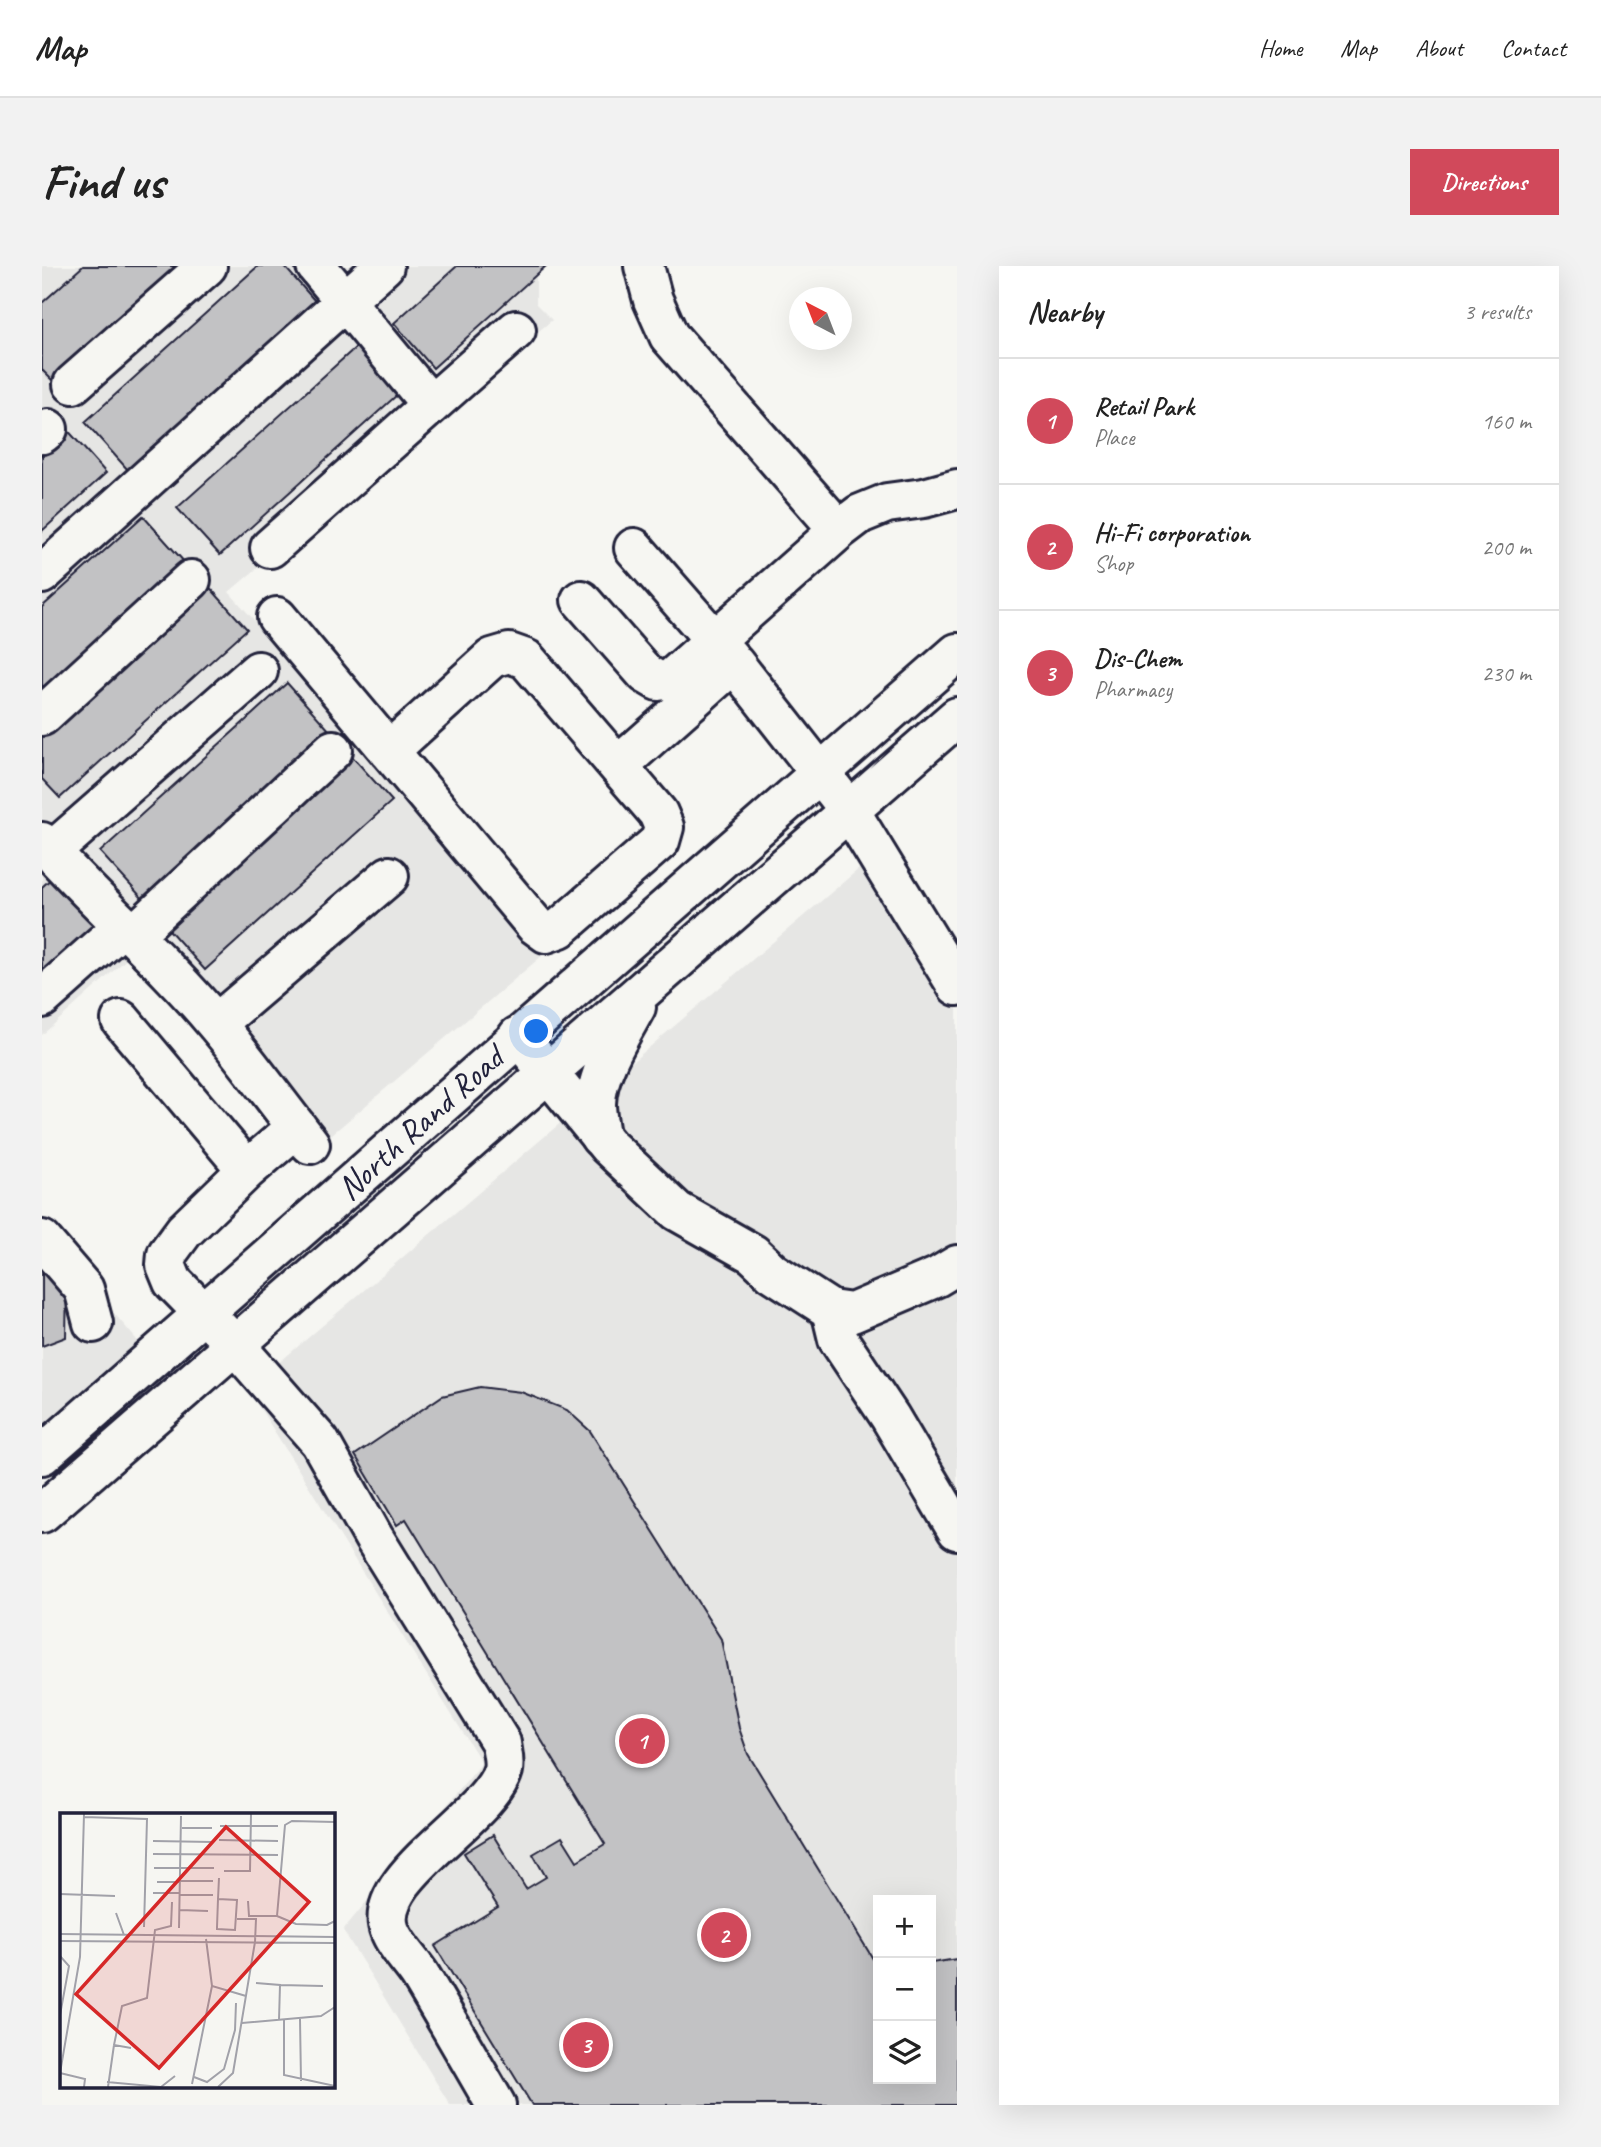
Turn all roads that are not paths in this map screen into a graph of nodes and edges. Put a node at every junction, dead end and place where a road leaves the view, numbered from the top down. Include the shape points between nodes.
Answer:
1 (207, 266) edge
2 (316, 266) edge
3 (384, 266) edge
4 (644, 266) edge
5 (346, 300) junction
6 (516, 331) dead end
7 (73, 384) dead end
8 (431, 405) junction
9 (957, 489) edge
10 (839, 530) junction
11 (270, 548) dead end
12 (634, 548) dead end
13 (42, 574) edge
14 (191, 580) dead end
15 (581, 600) dead end
16 (277, 617) dead end
17 (724, 651) junction
18 (957, 653) edge
19 (258, 671) dead end
20 (42, 716) edge
21 (957, 717) edge
22 (333, 750) dead end
23 (388, 751) junction
24 (618, 765) junction
25 (821, 773) junction
26 (850, 811) junction
27 (48, 858) edge
28 (389, 876) dead end
29 (127, 931) junction
30 (957, 986) edge
31 (645, 989) junction
32 (42, 998) edge
33 (121, 1020) dead end
34 (216, 1024) junction
35 (518, 1036) junction
36 (548, 1074) junction
37 (600, 1137) junction
38 (247, 1170) junction
39 (42, 1240) edge
40 (957, 1265) edge
41 (831, 1310) junction
42 (205, 1315) junction
43 (93, 1323) dead end
44 (235, 1345) junction
45 (42, 1455) edge
46 (42, 1513) edge
47 (957, 1530) edge
48 (496, 2105) edge

1 - 7 main road
2 - 5 main road
3 - 5 main road
4 - 10 main road via 669,336
5 - 8 main road
5 - 13 main road
6 - 8 main road
8 - 11 main road
9 - 10 main road via 887,503 860,514
10 - 17 main road
12 - 17 main road
14 - 20 main road
15 - 17 main road via 646,674 658,681 671,679
16 - 23 main road
17 - 24 main road
17 - 25 main road
18 - 25 main road, North Rand Road
19 - 27 main road
21 - 26 main road, North Rand Road
22 - 29 main road
23 - 24 main road via 492,658 509,653 526,659
23 - 24 main road via 535,925 547,933 561,928 660,841 664,827 658,813
25 - 26 main road
25 - 35 main road, North Rand Road
26 - 30 main road
26 - 31 main road, North Rand Road
27 - 29 main road
28 - 34 main road
29 - 32 main road
29 - 34 main road
31 - 36 main road, North Rand Road
31 - 37 main road via 598,1087
33 - 38 main road
34 - 38 main road via 303,1136
35 - 36 main road
35 - 42 main road, North Rand Road
36 - 37 main road
36 - 44 main road, North Rand Road
37 - 41 main road via 677,1211 753,1254 772,1272
38 - 42 main road via 184,1231 167,1254 173,1282
39 - 43 main road via 84,1289
40 - 41 main road via 852,1312
41 - 47 main road via 838,1339
42 - 44 main road
42 - 45 main road, North Rand Road
44 - 46 main road, North Rand Road
44 - 48 main road via 320,1442 501,1743 502,1771 488,1795 410,1874 396,1891 389,1910 389,1930

